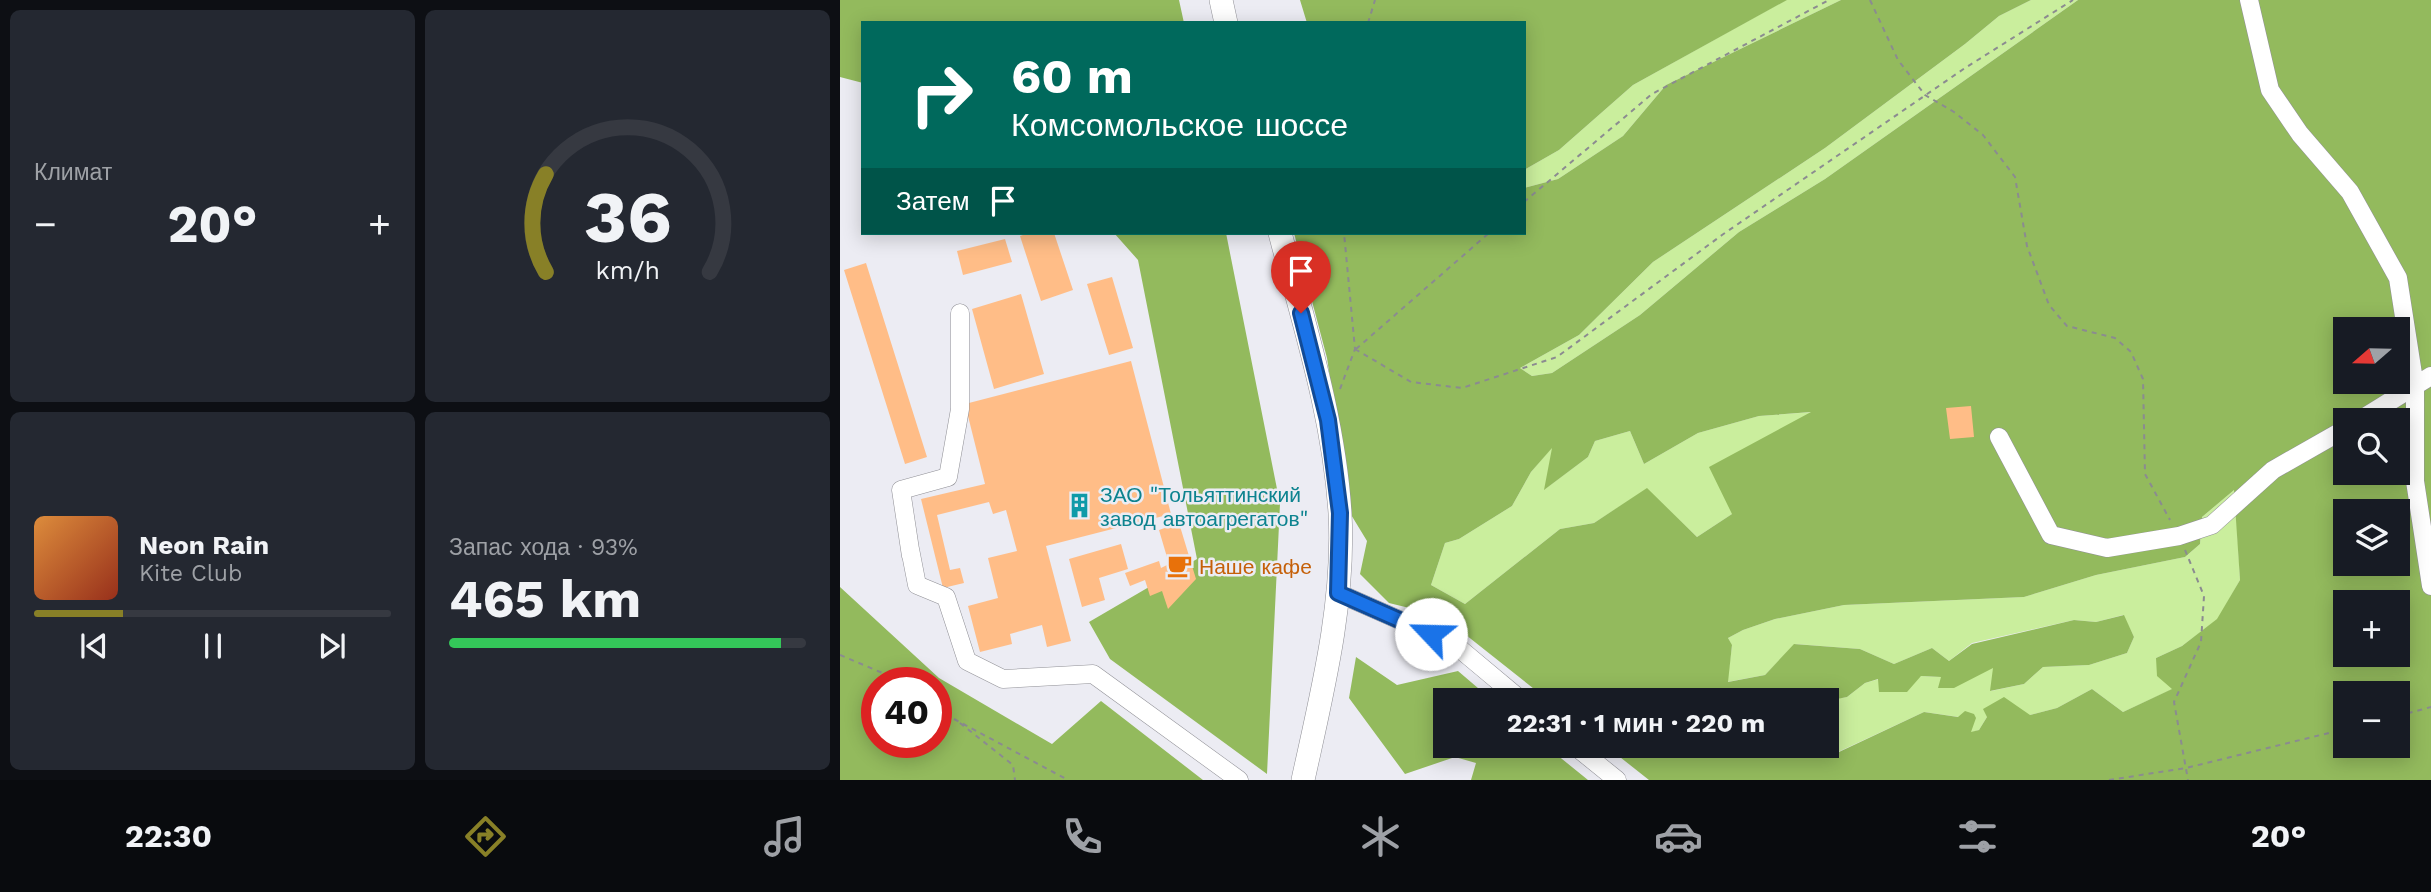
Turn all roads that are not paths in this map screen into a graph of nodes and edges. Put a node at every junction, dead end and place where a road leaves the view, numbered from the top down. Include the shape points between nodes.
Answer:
1 (1221, 0) edge
2 (2249, 0) edge
3 (1226, 21) edge
4 (1281, 235) edge
5 (960, 313) dead end
6 (2431, 376) edge
7 (2416, 387) junction
8 (2380, 408) edge
9 (2333, 436) edge
10 (1999, 437) dead end
11 (2431, 586) edge
12 (1338, 593) junction
13 (1506, 688) edge
14 (1590, 758) edge
15 (1239, 780) edge
16 (1303, 780) edge
17 (1617, 780) edge

1 - 3 main road
2 - 7 street via 2270,90 2300,134 2350,192 2398,278
4 - 12 main road via 1328,420 1340,513
5 - 15 street via 960,409 948,477 901,490 917,585 946,597 967,661 1003,679 1093,674
6 - 7 street
7 - 8 street
7 - 11 street via 2415,481
9 - 10 street via 2273,470 2212,525 2179,536 2107,548 2051,535
12 - 13 street via 1454,645
12 - 16 main road
14 - 17 street

